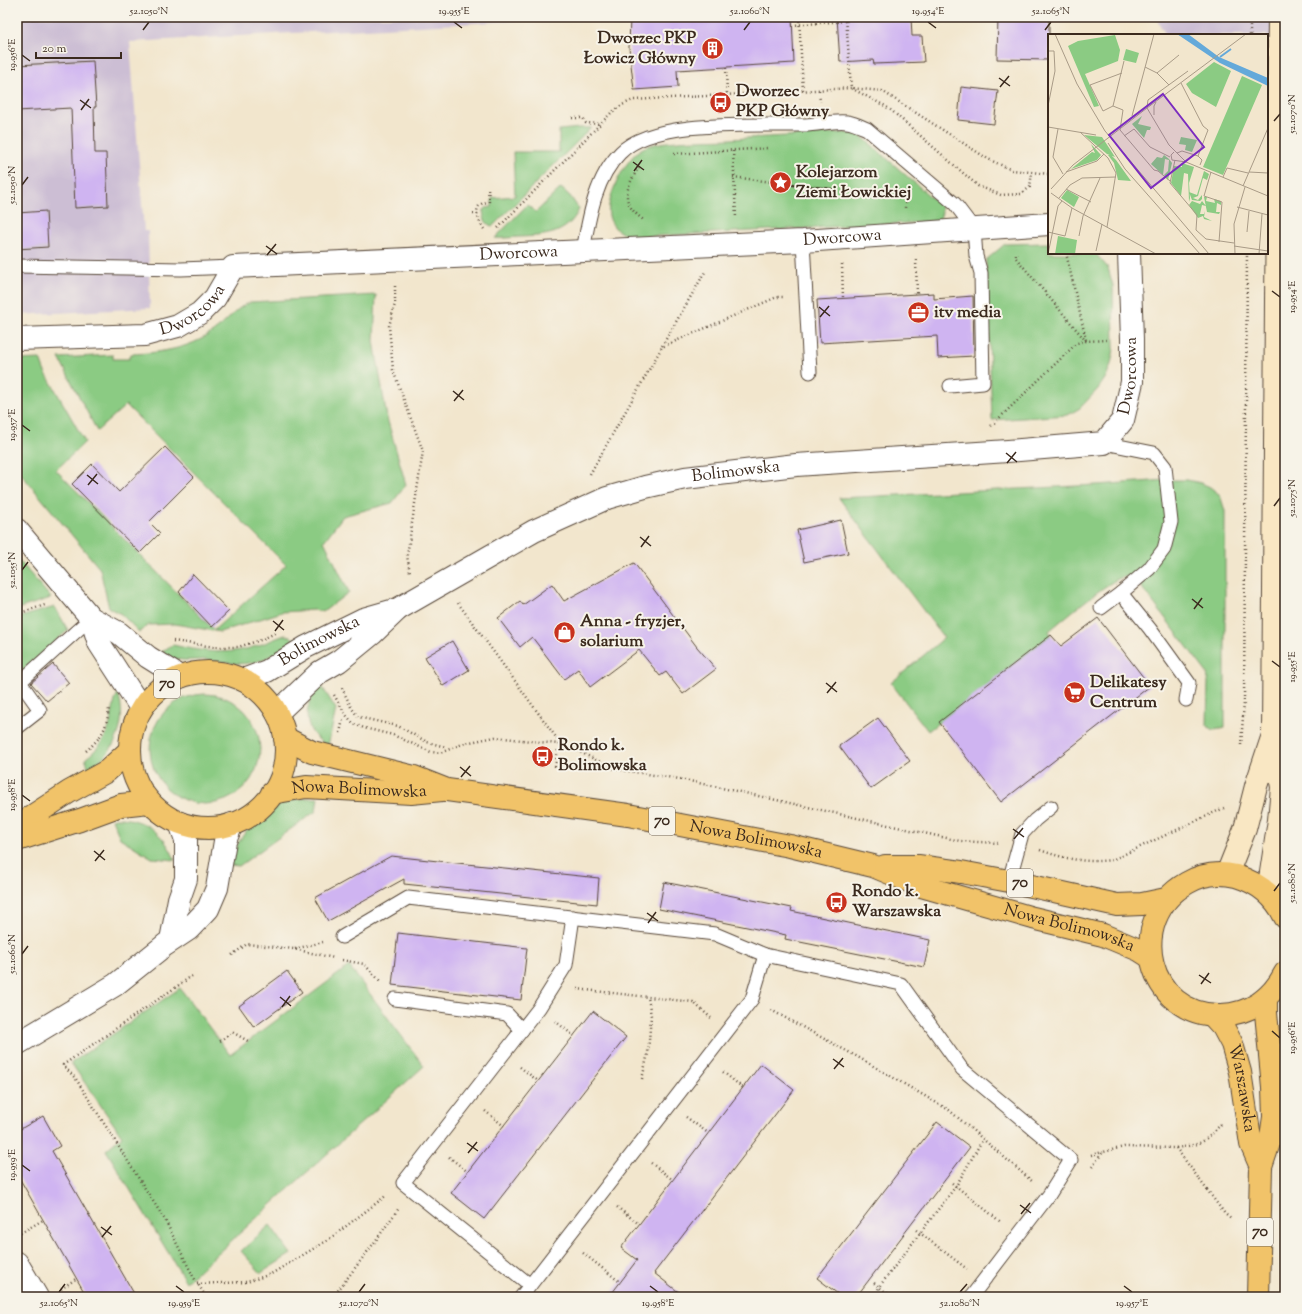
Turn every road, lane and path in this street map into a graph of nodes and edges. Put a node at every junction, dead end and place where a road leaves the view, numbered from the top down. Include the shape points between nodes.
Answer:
1 (799, 17) edge
2 (846, 17) edge
3 (1250, 17) edge
4 (1279, 17) edge
5 (846, 22) junction
6 (799, 24) junction
7 (792, 25) dead end
8 (1250, 34) edge
9 (726, 68) dead end
10 (803, 91) dead end
11 (727, 95) dead end
12 (572, 118) dead end
13 (771, 148) dead end
14 (733, 151) junction
15 (671, 154) dead end
16 (642, 162) dead end
17 (1032, 172) dead end
18 (734, 177) junction
19 (780, 183) dead end
20 (904, 185) dead end
21 (488, 188) dead end
22 (900, 210) dead end
23 (473, 214) dead end
24 (478, 214) junction
25 (744, 217) dead end
26 (728, 218) dead end
27 (736, 218) junction
28 (652, 222) dead end
29 (1048, 224) edge
30 (974, 229) junction
31 (489, 232) dead end
32 (494, 232) dead end
33 (803, 241) junction
34 (583, 251) junction
35 (1016, 254) dead end
36 (1066, 254) edge
37 (1129, 254) edge
38 (1247, 254) edge
39 (916, 260) dead end
40 (842, 264) dead end
41 (17, 266) edge
42 (233, 267) junction
43 (705, 272) dead end
44 (395, 286) dead end
45 (917, 294) dead end
46 (805, 296) junction
47 (843, 299) dead end
48 (17, 339) edge
49 (1132, 339) junction
50 (1086, 341) junction
51 (662, 346) junction
52 (810, 372) dead end
53 (950, 386) dead end
54 (991, 426) dead end
55 (1104, 443) junction
56 (590, 474) dead end
57 (17, 530) edge
58 (410, 572) dead end
59 (1121, 594) junction
60 (456, 599) dead end
61 (50, 603) dead end
62 (1101, 608) dead end
63 (398, 609) junction
64 (17, 614) edge
65 (91, 618) junction
66 (306, 647) junction
67 (148, 657) junction
68 (320, 672) junction
69 (180, 677) junction
70 (124, 680) junction
71 (242, 680) junction
72 (341, 687) dead end
73 (1186, 700) dead end
74 (351, 707) junction
75 (141, 708) junction
76 (349, 711) dead end
77 (277, 713) junction
78 (17, 728) edge
79 (1273, 735) junction
80 (285, 738) junction
81 (558, 740) dead end
82 (446, 746) dead end
83 (558, 749) dead end
84 (130, 750) junction
85 (85, 752) dead end
86 (1240, 752) dead end
87 (555, 767) dead end
88 (448, 790) junction
89 (272, 793) junction
90 (149, 802) junction
91 (1051, 807) dead end
92 (1228, 808) dead end
93 (180, 823) junction
94 (232, 824) junction
95 (17, 826) edge
96 (17, 840) edge
97 (1020, 846) junction
98 (873, 866) junction
99 (1227, 874) junction
100 (1009, 881) junction
101 (1268, 892) junction
102 (1166, 899) junction
103 (573, 917) junction
104 (1285, 917) edge
105 (342, 937) joint
106 (171, 940) junction
107 (294, 949) junction
108 (232, 955) dead end
109 (765, 955) junction
110 (1150, 957) junction
111 (1285, 973) edge
112 (192, 976) dead end
113 (553, 986) junction
114 (648, 997) junction
115 (1266, 998) junction
116 (752, 999) junction
117 (396, 1000) joint
118 (1212, 1015) junction
119 (522, 1030) junction
120 (727, 1031) junction
121 (220, 1041) dead end
122 (248, 1041) dead end
123 (17, 1044) edge
124 (706, 1059) junction
125 (642, 1079) dead end
126 (743, 1088) dead end
127 (670, 1104) junction
128 (1224, 1121) dead end
129 (708, 1133) dead end
130 (984, 1139) junction
131 (1176, 1148) junction
132 (635, 1150) junction
133 (22, 1165) dead end
134 (1261, 1167) junction
135 (17, 1168) edge
136 (1089, 1171) dead end
137 (672, 1180) dead end
138 (952, 1183) dead end
139 (407, 1186) junction
140 (956, 1186) junction
141 (600, 1195) junction
142 (1049, 1195) junction
143 (1231, 1219) dead end
144 (43, 1220) dead end
145 (639, 1224) dead end
146 (916, 1230) dead end
147 (920, 1233) junction
148 (17, 1235) edge
149 (1018, 1236) junction
150 (566, 1240) junction
151 (17, 1263) edge
152 (620, 1282) dead end
153 (983, 1282) junction
154 (874, 1283) dead end
155 (197, 1284) junction
156 (530, 1285) junction
157 (879, 1287) junction
158 (37, 1297) edge
159 (206, 1297) edge
160 (332, 1297) edge
161 (521, 1297) edge
162 (876, 1297) edge
163 (892, 1297) edge
164 (971, 1297) edge
165 (1258, 1297) edge

1 - 6 path
2 - 5 path
3 - 8 path
4 - 79 street, bridge
5 - 6 path
5 - 17 path via 851,88 892,111 978,186 1001,195 1020,194 1030,187
6 - 7 path
6 - 10 path
9 - 11 path
12 - 32 path via 583,118 586,123 601,124
13 - 14 path
14 - 15 path
14 - 18 path
16 - 28 path via 628,186 626,201 633,212 645,221
18 - 19 path
18 - 27 path
20 - 22 path via 905,209
21 - 24 path via 489,202 479,205
23 - 24 path
24 - 31 path via 479,222
25 - 27 path
26 - 27 path
29 - 30 street, Dworcowa
30 - 33 street, Dworcowa
30 - 34 lane via 955,204 867,129 857,124 846,121 806,125 726,125 661,132 638,139 623,149 603,176
30 - 53 lane via 976,256 981,273 983,383
33 - 34 street, Dworcowa
33 - 46 lane
34 - 42 street, Dworcowa
35 - 50 path via 1016,258
36 - 50 path
37 - 49 street, Dworcowa
38 - 86 path via 1244,702
39 - 45 path
40 - 47 path
41 - 42 lane via 181,269
42 - 48 street, Dworcowa via 215,298 200,313 178,326 145,335
43 - 51 path
44 - 58 path via 395,304 389,326 393,370 423,451 407,556
46 - 51 path via 778,297
46 - 52 lane
49 - 50 path
49 - 55 street, Dworcowa via 1132,382 1123,420
50 - 54 path via 1077,343
51 - 56 path
55 - 59 lane via 1154,453 1165,467 1171,522 1164,549 1150,569
55 - 63 street, Bolimowska via 796,465 685,478 645,486 607,498 534,531
57 - 65 street
59 - 62 lane
59 - 73 lane via 1189,683
60 - 81 path
61 - 64 path
63 - 66 street, Bolimowska via 363,619
63 - 68 street, Bolimowska via 339,661
65 - 67 street via 119,633
65 - 70 street via 99,643
65 - 78 lane via 20,682 40,710
66 - 67 path via 296,633 283,630 238,647 216,648 169,641
66 - 71 street, Bolimowska via 267,671
67 - 69 street
68 - 77 street, Bolimowska
68 - 97 path via 354,724 394,735 431,752 440,753 465,742 495,737 565,745 615,769 709,785 960,841
69 - 71 main road, 70 via 201,672 222,673
69 - 75 main road, 70 via 158,690
70 - 75 street
70 - 85 path via 113,690 103,732 96,743
71 - 77 main road, 70 via 256,688
72 - 74 path
74 - 76 path
74 - 82 path via 361,718 398,726 427,742
75 - 84 main road, 70 via 131,736
77 - 80 main road, 70
79 - 99 street via 1245,828
79 - 101 street via 1282,787
80 - 88 main road, Nowa Bolimowska / 70 via 312,752 414,777
80 - 89 main road, 70 via 281,776
83 - 87 path
84 - 90 main road, 70 via 132,769 138,786
84 - 95 main road via 107,771
88 - 89 main road, Nowa Bolimowska / 70 via 411,793 306,787
88 - 98 main road, Nowa Bolimowska / 70 via 628,814 790,846
89 - 94 main road, 70 via 255,812
90 - 93 main road, 70
90 - 96 main road via 121,805
91 - 97 lane via 1022,834
92 - 97 path via 1222,808 1112,860 1097,862 1060,858 1035,848
93 - 94 main road, 70 via 197,827
93 - 106 street via 186,840 186,879 179,899
94 - 106 street via 225,841 217,888 208,909 189,929
97 - 100 lane
98 - 100 main road, Nowa Bolimowska / 70 via 918,866
98 - 110 main road, Nowa Bolimowska / 70 via 921,886 1103,935
99 - 101 main road, 70 via 1249,880
99 - 102 main road, 70 via 1210,874 1193,879
100 - 102 main road, Nowa Bolimowska / 70 via 1117,905 1142,904
101 - 104 main road, 70 via 1280,906
102 - 110 main road, 70 via 1155,917 1150,937
103 - 105 lane via 408,898
103 - 109 lane via 715,934
103 - 113 lane via 566,965
105 - 107 path
106 - 123 street via 115,985
107 - 108 path via 247,944
107 - 117 path via 364,964
109 - 116 lane
109 - 142 lane via 901,984 962,1069 1071,1160
110 - 118 main road, 70 via 1155,974 1165,990 1178,1002 1194,1011
111 - 115 main road, 70 via 1277,987
112 - 155 path via 63,1066 76,1079 165,1220
113 - 114 path
113 - 119 lane
114 - 120 path via 693,1002
114 - 125 path via 651,1016 648,1053
115 - 118 main road, 70 via 1250,1009 1231,1015
115 - 134 main road, Warszawska / 70 via 1274,1117
116 - 120 lane
116 - 130 path via 948,1110
117 - 119 lane via 507,1014
118 - 134 main road, Warszawska / 70 via 1232,1044 1240,1072 1251,1144
119 - 139 lane
120 - 124 lane
121 - 122 path via 232,1032
124 - 126 path
124 - 127 lane
127 - 129 path
127 - 132 lane
128 - 131 path via 1209,1138 1197,1145
130 - 140 path
130 - 142 path
131 - 136 path via 1124,1147 1103,1152
131 - 143 path
132 - 137 path
132 - 141 lane
133 - 135 path
134 - 165 main road, Warszawska / 70
138 - 140 path
139 - 155 path via 328,1240 271,1274 247,1282
139 - 156 lane
139 - 160 path via 374,1244
140 - 147 path
140 - 149 path
141 - 145 path
141 - 150 lane
142 - 149 lane
144 - 148 path
146 - 147 path
147 - 153 path
147 - 157 path
149 - 153 lane
150 - 152 path
150 - 156 lane
151 - 158 street
153 - 164 lane
154 - 157 path
155 - 159 path
156 - 161 lane
157 - 162 path
157 - 163 path

